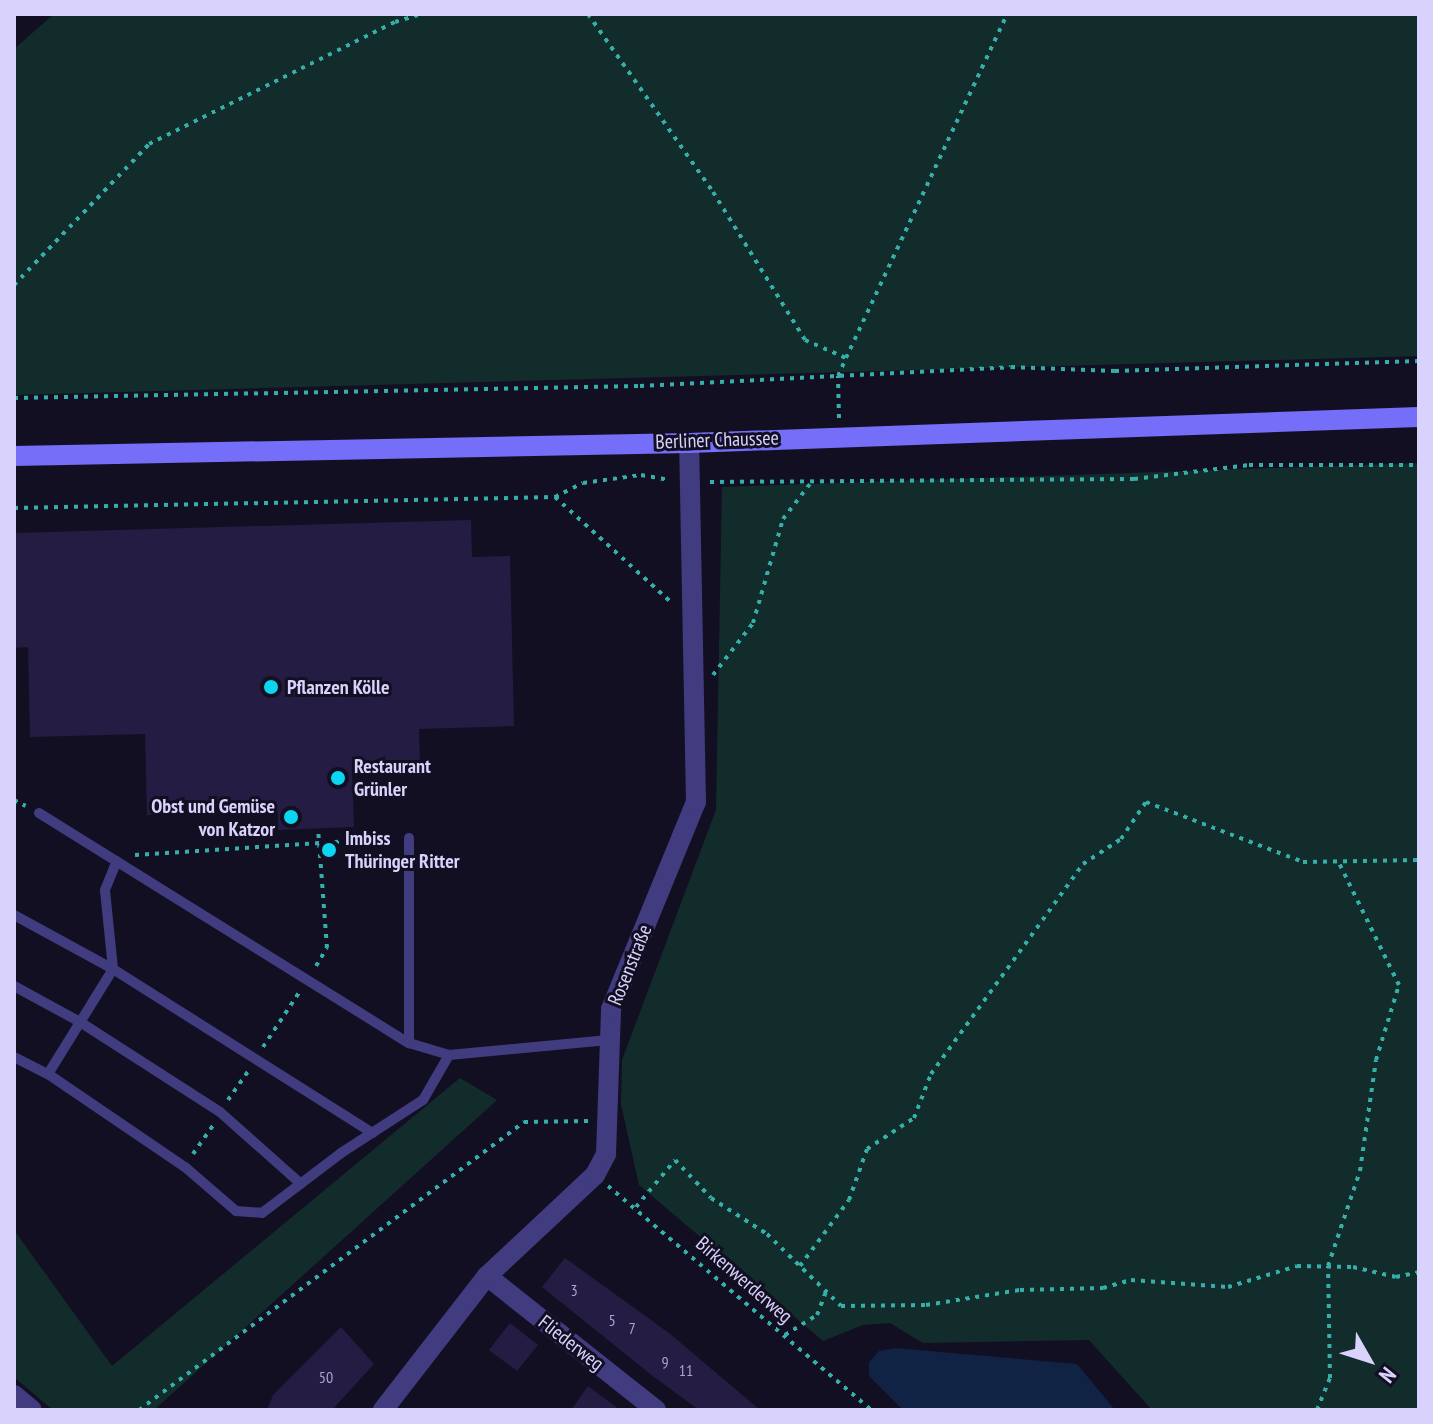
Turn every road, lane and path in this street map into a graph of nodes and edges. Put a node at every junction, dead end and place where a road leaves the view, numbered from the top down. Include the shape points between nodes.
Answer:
1 (422, 14) edge
2 (588, 14) edge
3 (1007, 14) edge
4 (14, 285) edge
5 (846, 358) junction
6 (1419, 361) edge
7 (838, 376) junction
8 (14, 398) edge
9 (1419, 417) edge
10 (840, 435) junction
11 (689, 443) junction
12 (14, 456) edge
13 (1419, 465) edge
14 (692, 481) junction
15 (810, 484) junction
16 (555, 497) junction
17 (14, 508) edge
18 (693, 603) junction
19 (695, 689) junction
20 (39, 813) dead end
21 (318, 828) dead end
22 (409, 838) dead end
23 (384, 839) dead end
24 (319, 843) junction
25 (113, 859) junction
26 (1419, 860) edge
27 (1339, 863) junction
28 (14, 915) edge
29 (113, 969) junction
30 (308, 980) junction
31 (14, 986) edge
32 (80, 1022) junction
33 (608, 1040) junction
34 (409, 1043) junction
35 (449, 1055) junction
36 (14, 1057) edge
37 (255, 1060) junction
38 (48, 1074) junction
39 (220, 1112) junction
40 (609, 1126) junction
41 (372, 1133) junction
42 (185, 1167) junction
43 (595, 1175) junction
44 (301, 1184) junction
45 (636, 1207) junction
46 (800, 1266) junction
47 (1328, 1266) junction
48 (1419, 1272) edge
49 (487, 1276) junction
50 (826, 1291) junction
51 (785, 1335) junction
52 (14, 1395) edge
53 (648, 1408) edge
54 (32, 1410) edge
55 (139, 1410) edge
56 (383, 1410) edge
57 (871, 1410) edge
58 (1317, 1410) edge

1 - 4 path via 395,22 149,144
2 - 5 path via 713,192 805,340
3 - 5 path
5 - 7 path
6 - 7 path via 1115,371 1011,367
7 - 8 path via 640,386
7 - 10 path
9 - 10 main road, Berliner Chaussee
10 - 11 main road, Berliner Chaussee
11 - 12 main road, Berliner Chaussee
11 - 14 street, Rosenstraße
13 - 15 path via 1249,465 1134,479
14 - 15 path
14 - 16 path via 641,475 583,483
14 - 18 street, Rosenstraße
15 - 19 path via 783,519 753,623 724,667
16 - 17 path
16 - 18 path via 669,602
18 - 19 street, Rosenstraße
19 - 33 street, Rosenstraße via 696,802 689,829 620,982
20 - 25 lane
21 - 24 path
22 - 34 lane
23 - 24 path
24 - 25 path
24 - 30 path via 327,948
25 - 29 lane via 105,890
25 - 30 lane
26 - 27 path
27 - 46 path via 1303,862 1146,802 1121,839 1083,864 931,1074 914,1118 867,1149 849,1200
27 - 47 path via 1399,985 1376,1060 1360,1171
28 - 29 lane
29 - 32 lane
29 - 37 lane
30 - 34 lane
30 - 37 path
31 - 32 lane
32 - 38 lane
32 - 39 lane
33 - 35 lane
33 - 40 street, Rosenstraße
34 - 35 lane
35 - 41 lane via 423,1100
36 - 38 lane
37 - 39 path
37 - 41 lane
38 - 42 lane
39 - 42 path
39 - 44 lane
40 - 43 street, Rosenstraße via 606,1154
40 - 55 path via 572,1118 524,1122
41 - 44 lane
42 - 44 lane via 236,1211 262,1213
43 - 45 path, Birkenwerderweg
43 - 49 street, Rosenstraße
45 - 46 path via 675,1160 711,1198 767,1234
45 - 51 path, Birkenwerderweg
46 - 50 path
47 - 48 path via 1396,1277
47 - 50 path via 1297,1266 1228,1287 1131,1280 1103,1288 1020,1290 926,1305 841,1306
47 - 58 path via 1330,1378
49 - 53 street, Fliederweg
49 - 56 street, Rosenstraße
50 - 51 path via 817,1315
51 - 57 path, Birkenwerderweg
52 - 54 street

